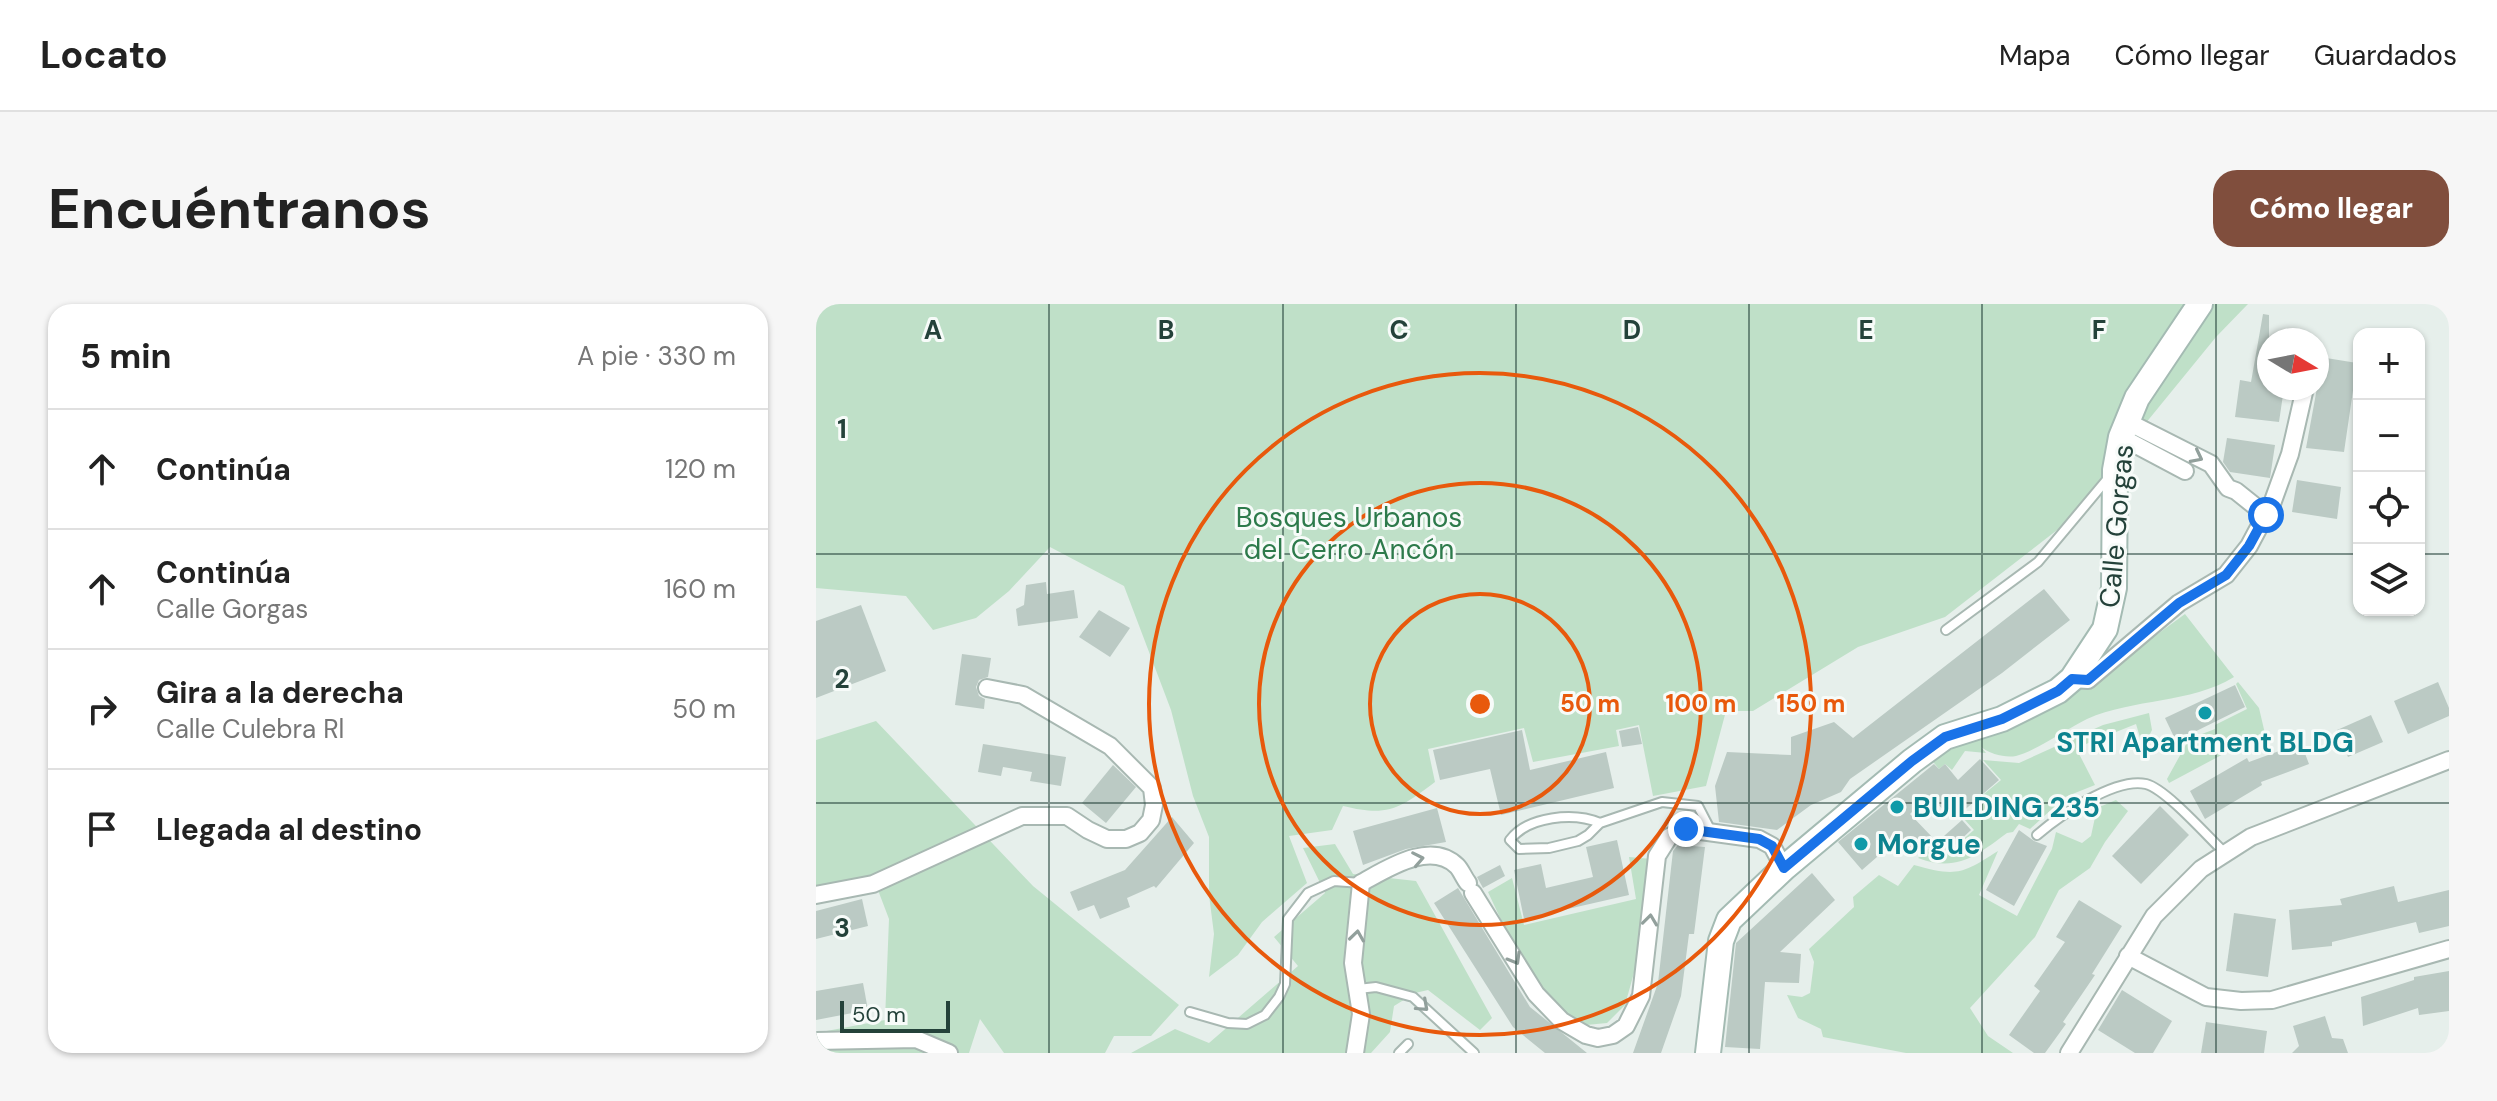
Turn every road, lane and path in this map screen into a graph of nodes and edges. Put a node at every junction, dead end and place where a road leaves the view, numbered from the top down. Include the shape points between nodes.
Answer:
1 (2200, 304) edge
2 (2302, 400) edge
3 (2125, 429) junction
4 (2115, 470) junction
5 (2185, 471) dead end
6 (2266, 515) junction
7 (1946, 630) dead end
8 (2072, 679) junction
9 (987, 688) dead end
10 (2449, 760) edge
11 (1600, 823) junction
12 (1712, 833) junction
13 (2037, 835) dead end
14 (2225, 854) junction
15 (1784, 868) junction
16 (1361, 883) junction
17 (816, 895) edge
18 (2449, 949) edge
19 (2128, 956) junction
20 (1357, 989) junction
21 (1190, 1012) dead end
22 (816, 1041) edge
23 (1408, 1044) dead end
24 (949, 1053) edge
25 (1355, 1053) edge
26 (1399, 1053) edge
27 (1474, 1053) edge
28 (1708, 1053) edge
29 (2069, 1053) edge

1 - 3 street, Calle Gorgas via 2137,398
2 - 6 street via 2290,454
3 - 4 street, Calle Gorgas
3 - 5 street
3 -> 6 street via 2211,464 2228,488
4 - 7 lane via 2038,562
4 - 8 street, Calle Gorgas via 2114,588 2105,629
6 - 8 street via 2226,575 2179,603 2088,680
8 - 15 street, Calle Gorgas via 2002,719 1945,737
9 - 17 street via 1023,695 1110,746 1152,788 1151,820 1140,833 1107,839 1067,816 1022,816 873,884
10 - 14 street via 2251,837
11 - 11 lane via 1578,841 1549,848 1519,849 1510,840 1517,832 1571,816
11 - 12 lane via 1662,802 1698,806
12 - 15 street via 1759,839 1772,846
16 -> 12 street via 1424,856 1440,856 1458,866 1536,994 1562,1021 1598,1038 1626,1026 1641,996 1657,856 1669,837 1686,829
13 - 14 lane via 2055,819 2111,789 2147,784
14 - 19 street via 2201,869 2154,916
15 - 28 street, Calle Gorgas via 1729,920 1721,941
20 -> 16 street via 1353,963
16 - 21 lane via 1334,881 1308,893 1288,919 1285,984 1265,1015 1247,1024
18 - 19 street via 2272,1000 2241,1001 2206,997
19 - 29 street
20 - 25 street via 1361,1014
20 -> 27 lane via 1376,987 1413,997
22 - 24 street via 916,1039
23 - 26 lane

